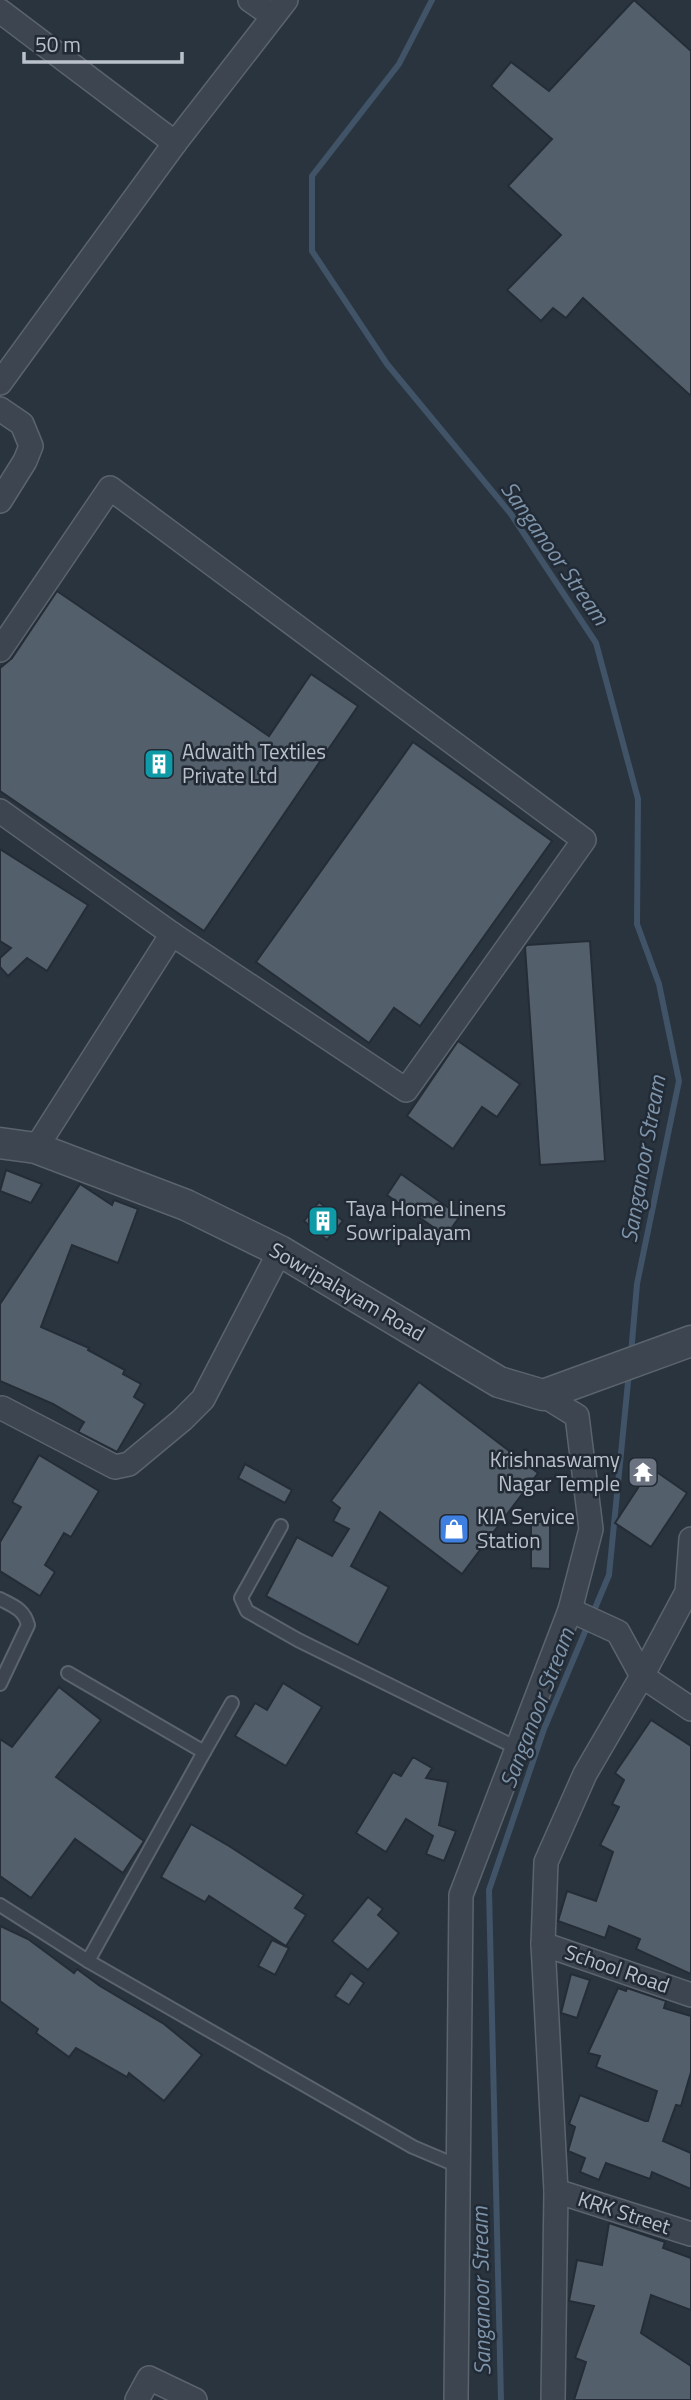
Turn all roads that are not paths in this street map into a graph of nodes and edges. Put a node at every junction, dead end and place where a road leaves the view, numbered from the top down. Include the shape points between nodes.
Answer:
1 (250, 0) edge
2 (279, 8) edge
3 (4, 22) edge
4 (175, 143) junction
5 (0, 383) edge
6 (0, 409) edge
7 (0, 502) edge
8 (0, 650) edge
9 (0, 811) edge
10 (172, 934) junction
11 (0, 1143) edge
12 (36, 1148) junction
13 (280, 1251) junction
14 (691, 1341) edge
15 (543, 1395) junction
16 (2, 1408) dead end
17 (281, 1526) dead end
18 (691, 1539) edge
19 (0, 1599) edge
20 (570, 1610) junction
21 (68, 1673) dead end
22 (642, 1676) junction
23 (0, 1684) edge
24 (232, 1703) dead end
25 (691, 1709) edge
26 (517, 1748) junction
27 (204, 1752) junction
28 (0, 1905) edge
29 (543, 1944) junction
30 (88, 1961) junction
31 (691, 1995) edge
32 (458, 2166) junction
33 (556, 2191) junction
34 (691, 2234) edge
35 (137, 2400) edge
36 (195, 2400) edge
37 (456, 2400) edge
38 (552, 2400) edge

1 - 2 street
2 - 4 street
3 - 4 street
4 - 5 street
6 - 7 street via 22,424 31,446
8 - 10 street via 110,488 584,840 406,1090
9 - 10 street
10 - 12 street
11 - 12 street, Sowripalayam Road
12 - 13 street, Sowripalayam Road via 186,1205
13 - 15 street, Sowripalayam Road via 499,1382
13 - 16 street via 203,1399 129,1464 115,1467
14 - 15 street
15 - 20 street via 578,1416 591,1529
17 - 26 lane via 241,1598 247,1611
18 - 22 street via 687,1592
19 - 23 lane via 18,1608 28,1625
20 - 22 street via 618,1632
20 - 26 street
21 - 27 lane
22 - 25 street
22 - 29 street via 585,1774 546,1862
24 - 27 lane
26 - 32 street via 461,1895
27 - 30 lane
28 - 30 lane
29 - 31 street, School Road
29 - 33 street
30 - 32 lane via 413,2147
32 - 37 street
33 - 34 street, KRK Street
33 - 38 street
35 - 36 street via 149,2378

